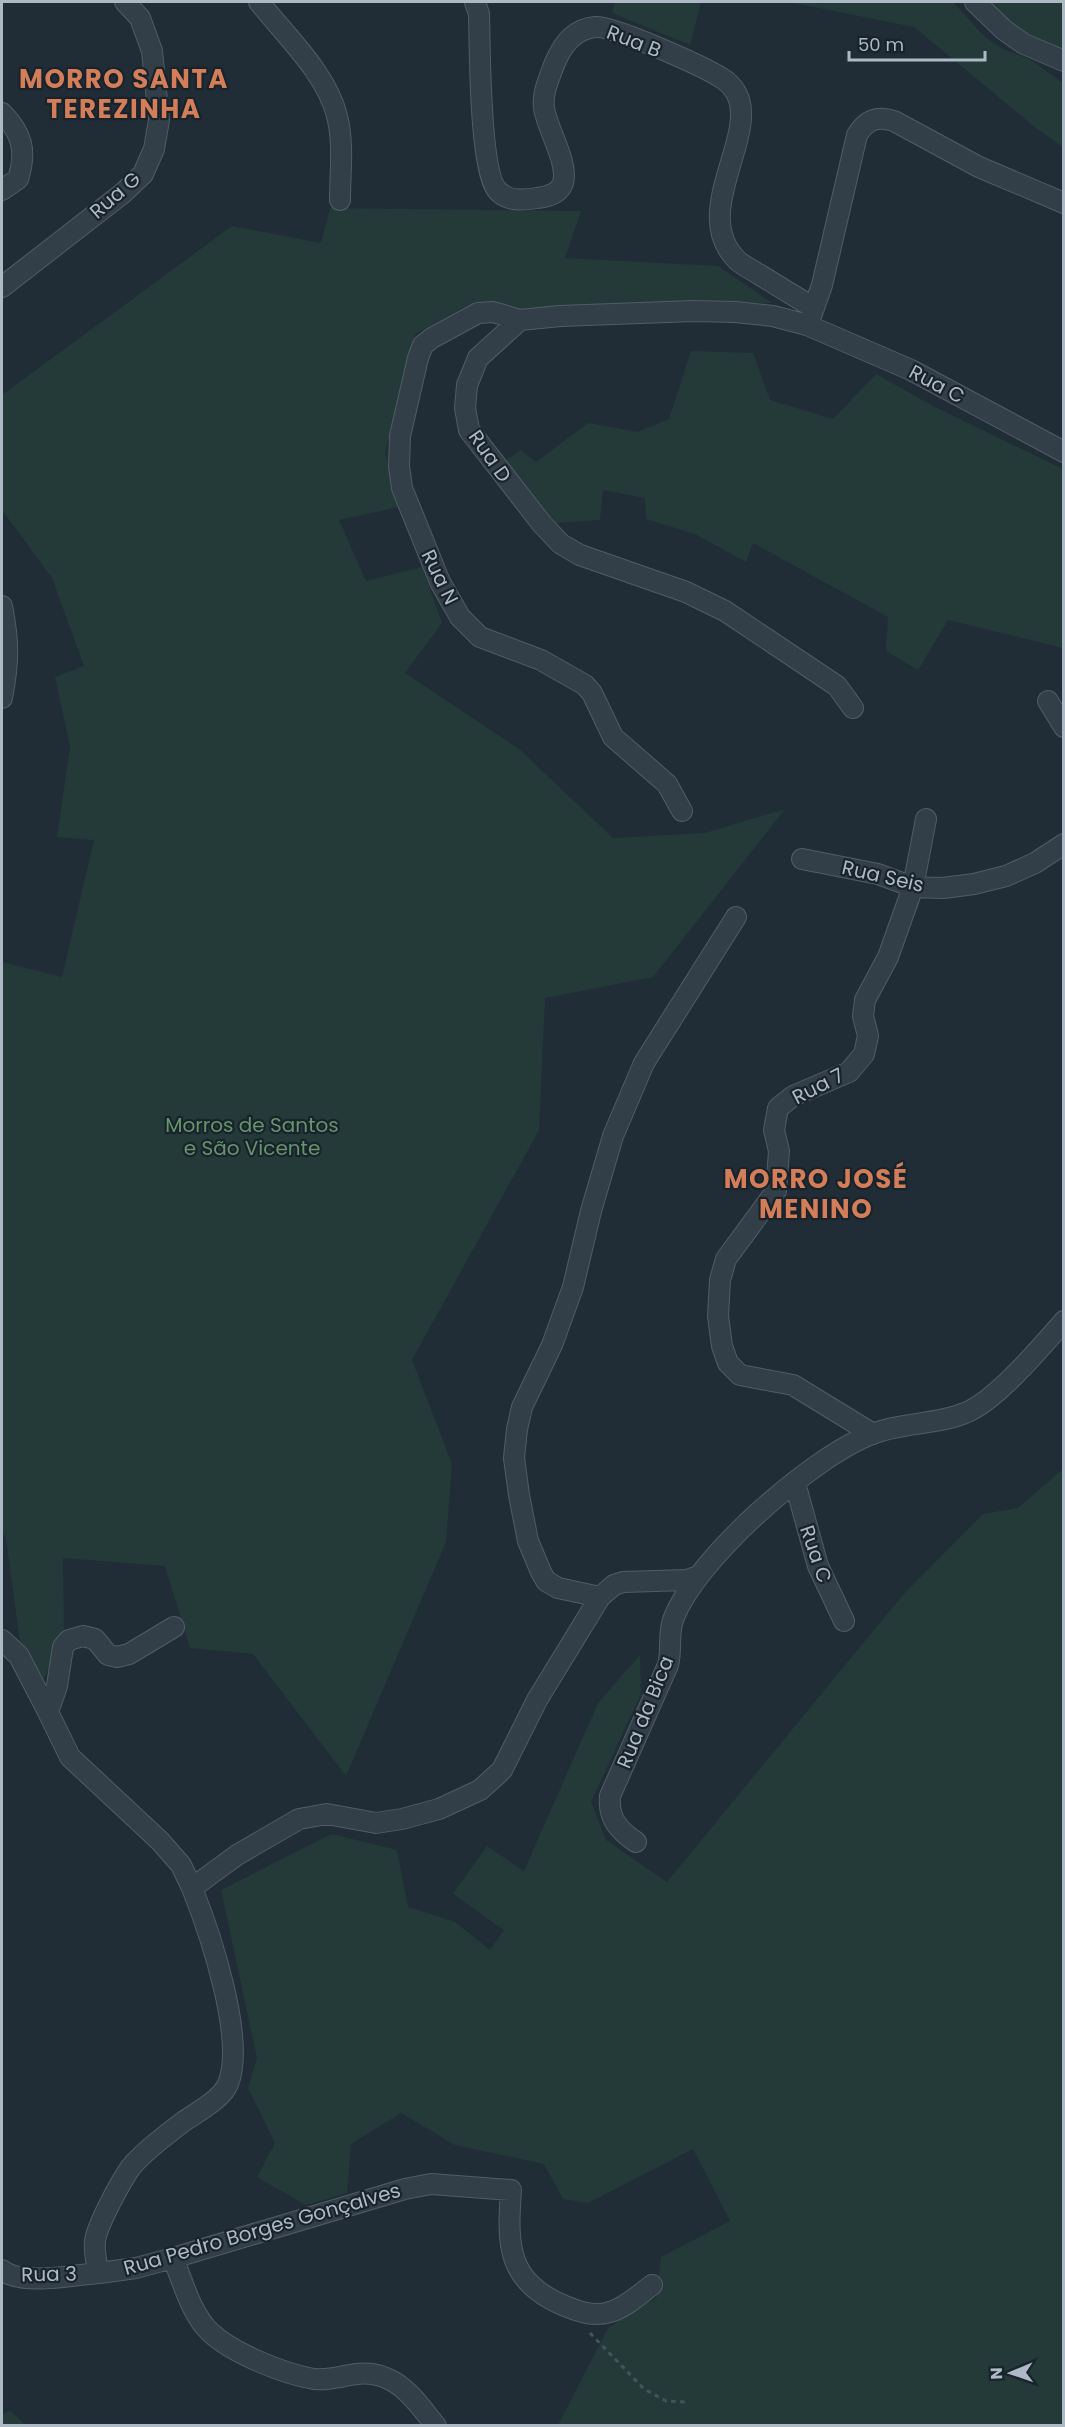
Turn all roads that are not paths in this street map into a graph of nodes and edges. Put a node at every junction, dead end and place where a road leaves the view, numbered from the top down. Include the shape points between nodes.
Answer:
1 (125, 2) edge
2 (259, 2) edge
3 (475, 2) edge
4 (975, 2) edge
5 (1064, 62) edge
6 (2, 113) edge
7 (2, 190) edge
8 (340, 200) dead end
9 (1064, 203) edge
10 (2, 287) edge
11 (811, 316) junction
12 (520, 320) junction
13 (1064, 452) edge
14 (2, 606) edge
15 (2, 698) edge
16 (1048, 700) dead end
17 (854, 708) dead end
18 (1064, 727) edge
19 (682, 811) dead end
20 (926, 819) dead end
21 (1064, 844) edge
22 (802, 859) dead end
23 (913, 887) junction
24 (736, 917) dead end
25 (1064, 1320) edge
26 (873, 1434) junction
27 (795, 1483) junction
28 (699, 1576) junction
29 (600, 1597) junction
30 (844, 1621) dead end
31 (174, 1627) dead end
32 (2, 1640) edge
33 (48, 1712) junction
34 (636, 1842) dead end
35 (192, 1888) junction
36 (173, 2258) junction
37 (2, 2270) edge
38 (99, 2273) junction
39 (652, 2285) dead end
40 (436, 2426) edge

1 - 10 street, Rua G via 140,18 152,51 159,120 154,149 143,174 123,193
2 - 8 street via 330,94 341,139
3 - 11 street, Rua B via 479,14 484,140 491,181 497,191 518,200 547,197 563,183 563,168 544,110 544,94 568,39 595,26 615,29 721,77 737,91 742,105 741,128 720,198 724,241 737,261
4 - 5 street via 1024,44
6 - 7 street via 20,137 22,160 18,179
9 - 11 street via 979,167 894,121 873,119 857,135 822,285
11 - 12 street via 735,312
11 - 13 street, Rua C
12 - 17 street, Rua D via 477,358 467,385 465,408 469,430 480,447 542,524 561,544 580,555 686,592 725,611 837,686
12 - 19 street, Rua N via 493,312 478,313 423,345 400,436 402,488 440,582 460,617 480,637 541,660 585,686 613,737 667,784
14 - 15 street via 8,639 8,669
16 - 18 street
20 - 23 street, Rua 7
21 - 23 street, Rua Seis via 1006,876 963,885
22 - 23 street, Rua Seis via 878,874
23 - 26 street, Rua 7 via 888,957 865,1000 863,1016 868,1036 864,1054 849,1072 793,1096 778,1108 774,1130 779,1151 776,1191 726,1259 720,1280 718,1316 722,1346 732,1369 750,1378 793,1385
24 - 29 street via 644,1063 613,1136 573,1287 552,1345 522,1407 517,1429 514,1458 519,1495 528,1541 541,1572 546,1581 558,1588
25 - 26 street, Rua da Bica via 984,1403 965,1413
26 - 27 street, Rua da Bica via 843,1448
27 - 28 street, Rua da Bica via 764,1506
27 - 30 street, Rua C via 818,1566
28 - 29 street via 687,1580 623,1582
28 - 34 street, Rua da Bica via 672,1622 668,1665 610,1796 613,1820 620,1832
29 - 35 street via 537,1700 502,1770 480,1790 439,1809 402,1819 376,1823 327,1814 299,1819 237,1855
31 - 33 street via 117,1657 108,1655 95,1640 83,1636 69,1640 63,1647
32 - 33 street, Rua Pedro Borges Gonçalves via 19,1656
33 - 35 street, Rua Pedro Borges Gonçalves via 70,1756 160,1841 181,1865
35 - 38 street, Rua Pedro Borges Gonçalves via 221,1981 233,2037 232,2068 223,2093 132,2166 95,2239
36 - 38 street, Rua Pedro Borges Gonçalves
36 - 39 street, Rua Pedro Borges Gonçalves via 431,2184 511,2190 509,2238 515,2264 539,2293 593,2314 613,2311
36 - 40 street via 195,2311 209,2331 229,2346 260,2363 315,2379 356,2372 388,2378
37 - 38 street, Rua 3 via 28,2278

